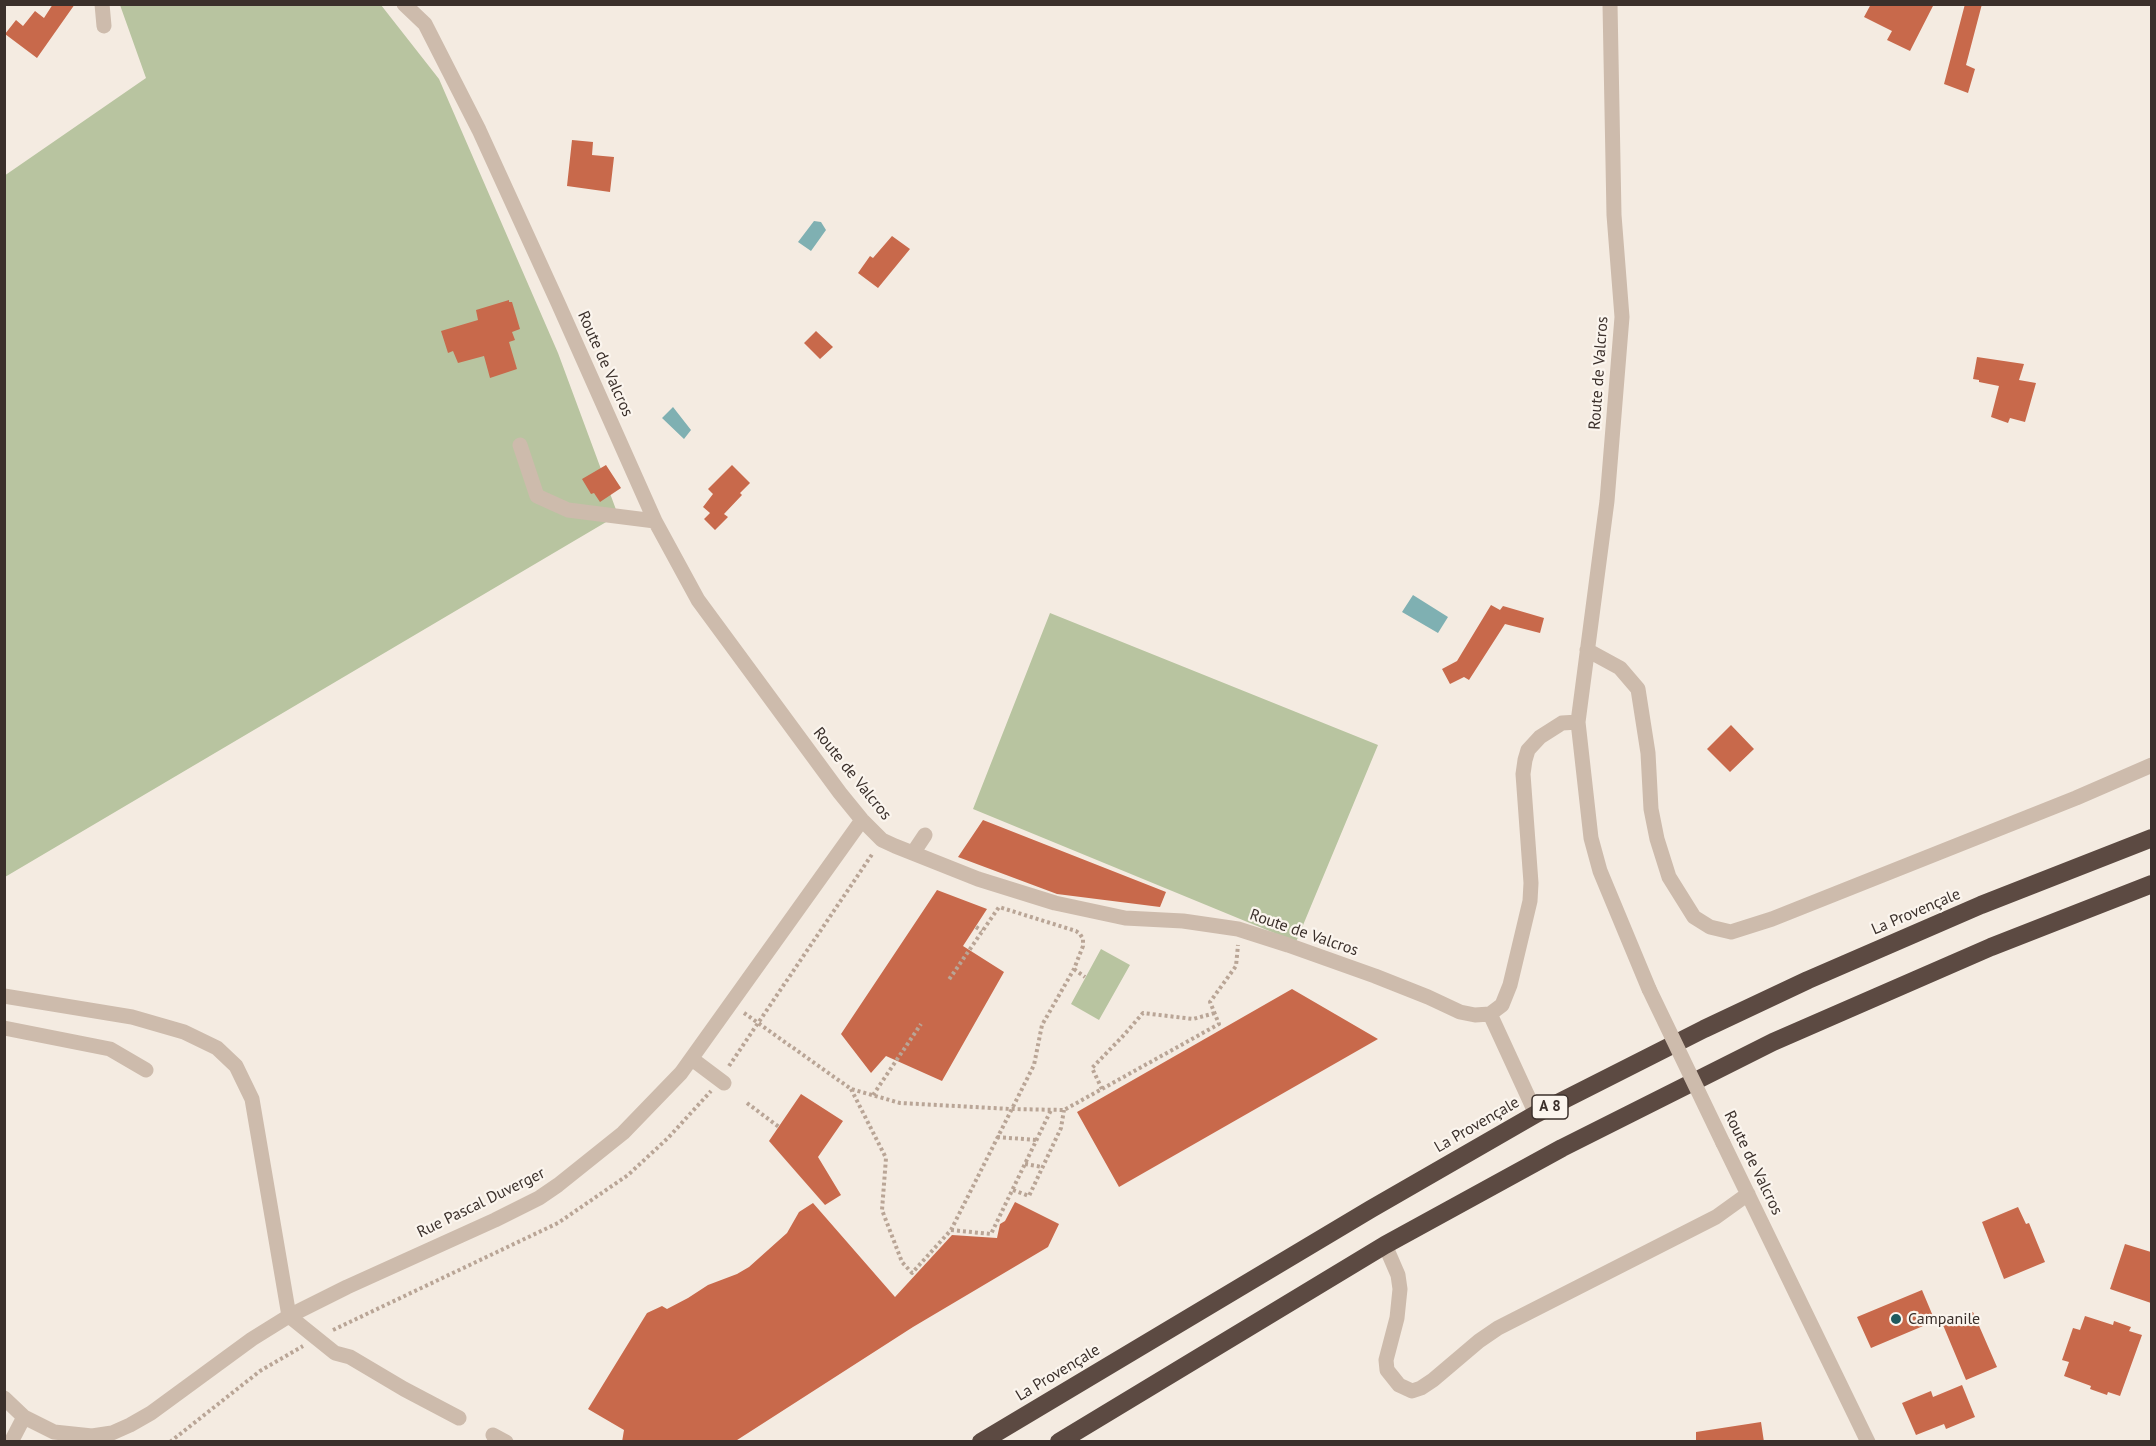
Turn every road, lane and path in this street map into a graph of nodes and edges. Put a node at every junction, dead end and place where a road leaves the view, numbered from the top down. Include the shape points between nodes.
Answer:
1 (102, 4) edge
2 (404, 4) edge
3 (1610, 4) edge
4 (104, 26) dead end
5 (520, 445) dead end
6 (655, 521) junction
7 (1587, 650) junction
8 (1578, 722) junction
9 (2151, 765) edge
10 (862, 820) junction
11 (925, 835) dead end
12 (2151, 838) edge
13 (913, 853) junction
14 (2151, 884) edge
15 (976, 927) dead end
16 (1238, 929) junction
17 (982, 931) junction
18 (1074, 969) junction
19 (1086, 977) dead end
20 (948, 981) dead end
21 (4, 996) edge
22 (732, 1004) junction
23 (1215, 1013) junction
24 (1491, 1014) junction
25 (921, 1024) dead end
26 (4, 1028) edge
27 (692, 1059) junction
28 (146, 1070) dead end
29 (724, 1083) dead end
30 (851, 1089) junction
31 (1102, 1089) junction
32 (873, 1095) junction
33 (747, 1103) dead end
34 (1011, 1109) junction
35 (1051, 1110) junction
36 (1064, 1110) junction
37 (1536, 1114) junction
38 (779, 1127) dead end
39 (997, 1137) junction
40 (1036, 1140) junction
41 (1025, 1164) junction
42 (1042, 1167) junction
43 (1013, 1190) junction
44 (1748, 1194) junction
45 (951, 1230) junction
46 (1385, 1245) junction
47 (1308, 1290) junction
48 (289, 1316) junction
49 (4, 1398) edge
50 (24, 1418) junction
51 (459, 1418) dead end
52 (11, 1442) edge
53 (981, 1442) edge
54 (1059, 1442) edge
55 (1078, 1442) edge
56 (1868, 1442) edge

1 - 4 street
2 - 6 street, Route de Valcros via 425,24 478,130
3 - 7 street, Route de Valcros via 1614,215 1622,317 1607,501
5 - 6 street via 537,496 568,510
6 - 10 street, Route de Valcros via 698,600
7 - 8 street, Route de Valcros
7 - 9 street via 1620,668 1638,689 1648,753 1651,809 1669,877 1694,917 1710,927 1731,932 2054,807
8 - 24 street via 1562,723 1540,737 1525,760 1530,901 1510,985 1502,1005
8 - 44 street, Route de Valcros, bridge via 1591,838 1600,871 1649,989
10 - 13 street, Route de Valcros via 882,840
10 - 22 street, Rue Pascal Duverger
11 - 13 street
12 - 37 highway, La Provençale / A 8 via 1808,980
13 - 16 street, Route de Valcros via 1055,903 1125,918
14 - 46 highway, A 8 via 1991,947 1773,1042 1562,1148
15 - 17 path
16 - 23 path via 1236,966 1210,1002
16 - 24 street, Route de Valcros via 1375,976 1460,1012
17 - 18 path via 999,907 1076,931 1083,946
17 - 20 path
18 - 19 path
18 - 34 path via 1042,1025 1034,1065
21 - 48 street via 132,1017 173,1029 217,1048 236,1065 256,1117
22 - 27 street, Rue Pascal Duverger
22 - 30 path
23 - 31 path via 1220,1024
23 - 31 path via 1193,1019 1143,1012 1092,1068
24 - 37 street
25 - 32 path
26 - 28 street via 110,1049
27 - 29 street
27 - 48 street, Rue Pascal Duverger via 624,1133 539,1198
30 - 32 path
30 - 45 path via 886,1158 882,1210 902,1262 912,1273
31 - 36 path
32 - 34 path via 900,1103
33 - 38 path
34 - 35 path
34 - 39 path
35 - 36 path
35 - 40 path
36 - 42 path via 1061,1128
37 - 53 highway, La Provençale / A 8
39 - 40 path
39 - 45 path
40 - 41 path
41 - 42 path
41 - 43 path
42 - 43 path via 1029,1196
43 - 45 path via 991,1234
44 - 46 street via 1716,1217 1498,1328 1433,1380 1412,1390 1399,1385 1387,1370 1400,1289
44 - 56 street, Route de Valcros
46 - 47 highway, A 8
47 - 54 highway, A 8
47 - 55 highway
48 - 50 street, Rue Pascal Duverger via 151,1413 112,1433 92,1436 54,1432
48 - 51 street via 335,1353 350,1357
49 - 50 street, Rue Pascal Duverger
50 - 52 street

